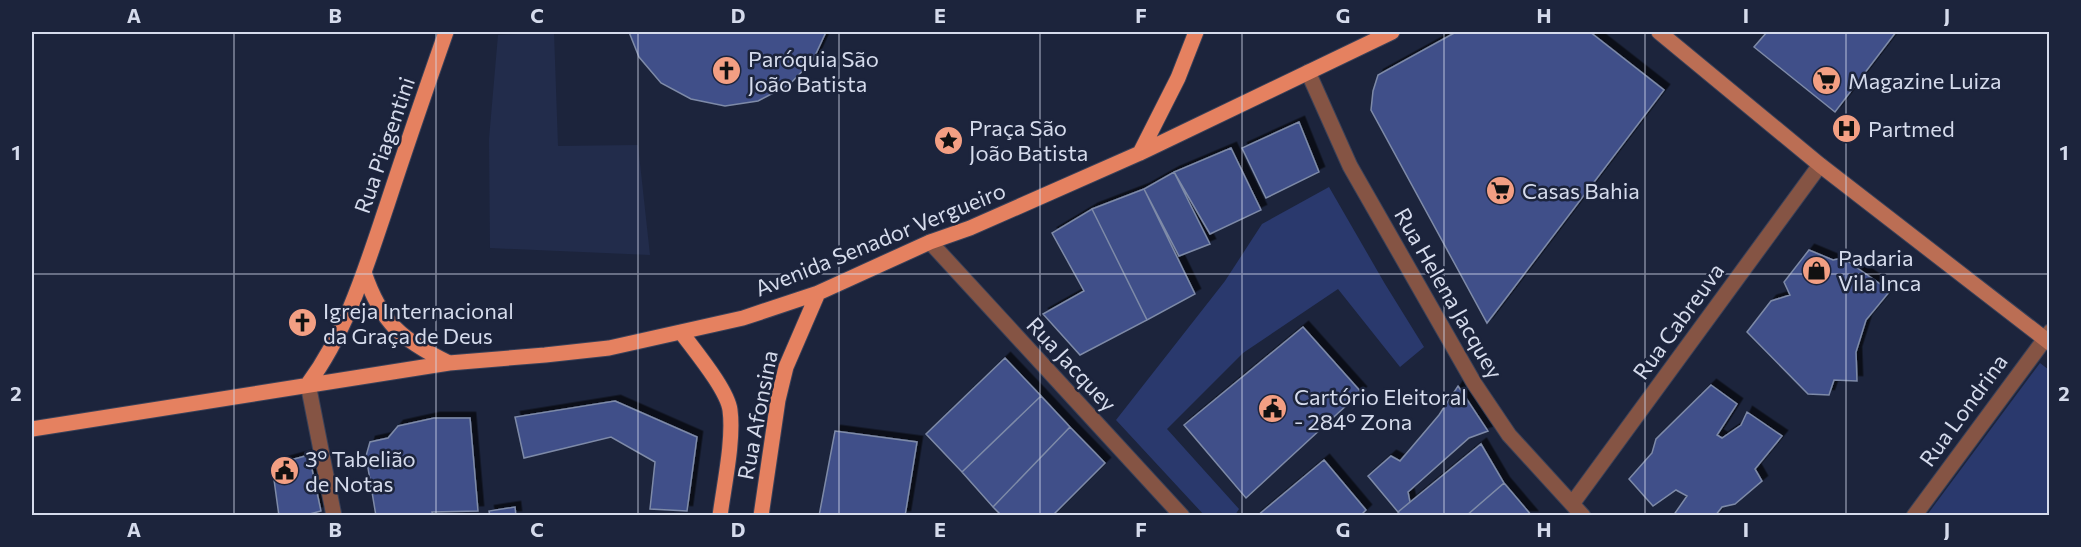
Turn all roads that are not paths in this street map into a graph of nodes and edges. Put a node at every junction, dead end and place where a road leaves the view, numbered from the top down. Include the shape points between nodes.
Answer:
1 (446, 32) edge
2 (1196, 32) edge
3 (1392, 32) edge
4 (1659, 32) edge
5 (1308, 72) junction
6 (1140, 153) junction
7 (1820, 165) junction
8 (930, 242) junction
9 (364, 272) junction
10 (818, 293) junction
11 (681, 332) junction
12 (2048, 338) edge
13 (449, 363) junction
14 (308, 384) junction
15 (32, 429) edge
16 (1578, 510) edge
17 (334, 516) edge
18 (720, 516) edge
19 (761, 516) edge
20 (1182, 516) edge
21 (1914, 516) edge

1 - 9 main road, Rua Piagentini
2 - 6 main road
3 - 5 main road, Avenida Senador Vergueiro
4 - 7 main road
5 - 6 main road, Avenida Senador Vergueiro
5 - 16 street, Rua Helena Jacquey via 1350,166 1474,383 1509,435
6 - 8 main road, Avenida Senador Vergueiro
7 - 12 main road
7 - 16 street, Rua Cabreuva
8 - 10 main road, Avenida Senador Vergueiro
8 - 20 street, Rua Jacquey
9 - 13 main road via 385,317 424,350
9 - 14 main road, Rua Piagentini via 336,341
10 - 11 main road, Avenida Senador Vergueiro via 743,318
10 - 19 main road, Rua Afonsina via 786,367
11 - 13 main road, Avenida Senador Vergueiro via 609,348
11 - 18 main road, Rua Afonsina via 720,386 730,408
12 - 21 street, Rua Londrina
13 - 14 main road, Avenida Senador Vergueiro
14 - 15 main road, Avenida Senador Vergueiro
14 - 17 street

